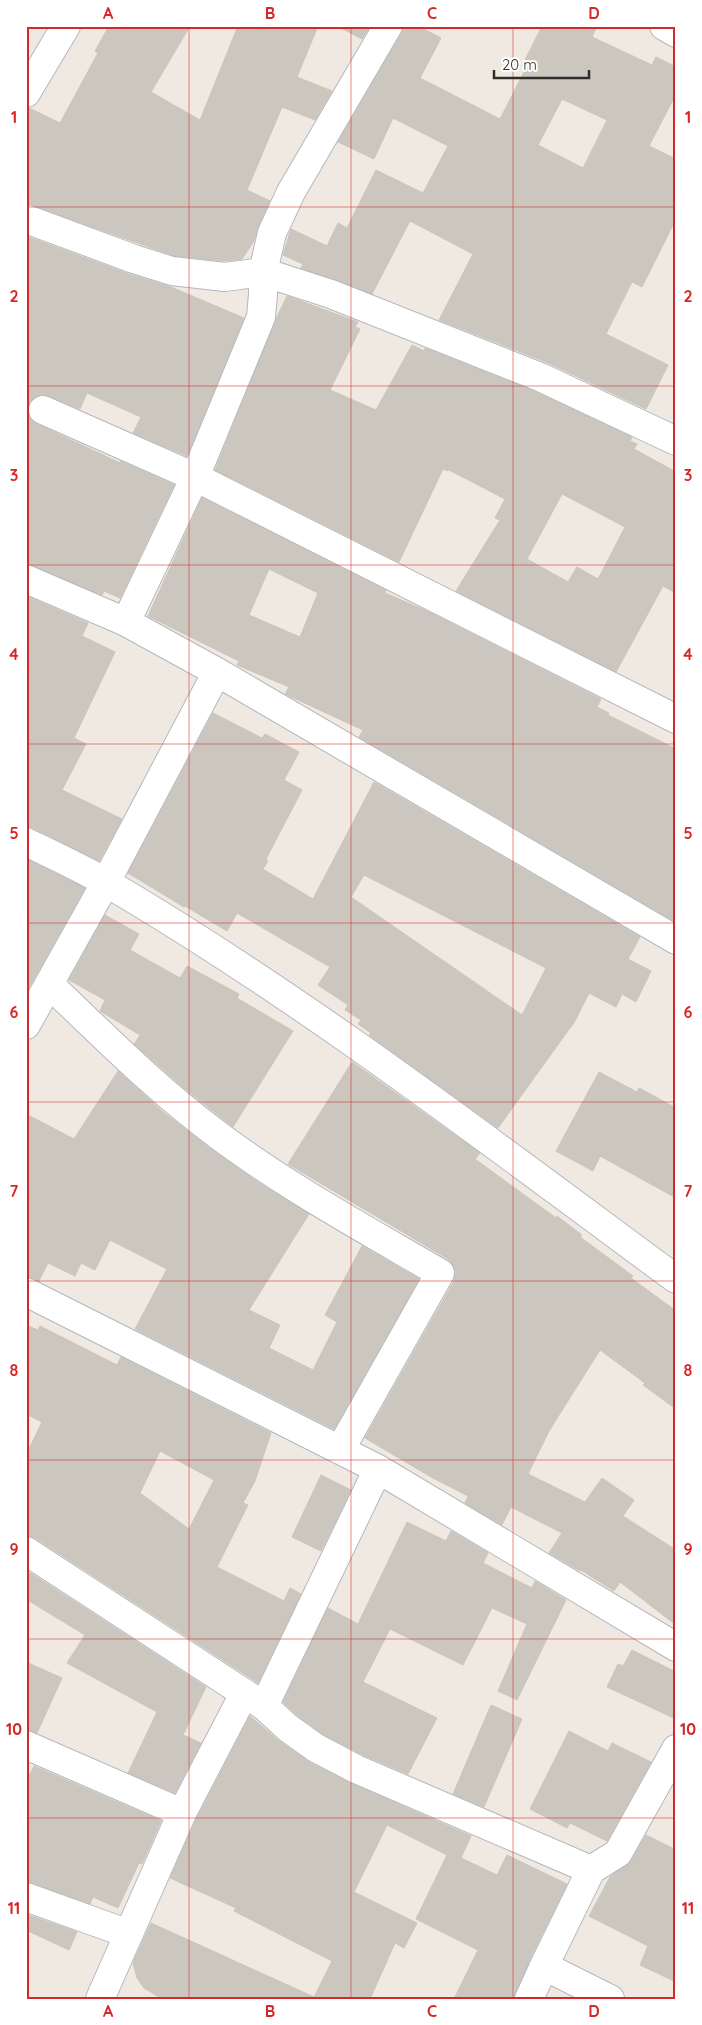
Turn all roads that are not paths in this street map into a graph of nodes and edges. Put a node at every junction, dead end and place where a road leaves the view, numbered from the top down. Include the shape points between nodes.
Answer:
1 (66, 26) edge
2 (388, 26) edge
3 (664, 26) edge
4 (676, 33) edge
5 (26, 93) edge
6 (26, 219) edge
7 (262, 272) junction
8 (43, 410) dead end
9 (676, 441) edge
10 (195, 477) junction
11 (26, 579) edge
12 (126, 622) junction
13 (217, 672) junction
14 (676, 719) edge
15 (26, 842) edge
16 (106, 882) junction
17 (676, 940) edge
18 (49, 984) junction
19 (26, 1025) edge
20 (676, 1279) edge
21 (26, 1292) edge
22 (340, 1450) junction
23 (378, 1469) junction
24 (26, 1551) edge
25 (676, 1647) edge
26 (254, 1700) junction
27 (26, 1745) edge
28 (676, 1749) edge
29 (182, 1813) junction
30 (591, 1870) junction
31 (26, 1898) edge
32 (129, 1934) junction
33 (544, 1966) junction
34 (106, 1997) edge
35 (529, 1999) edge
36 (610, 1999) edge

1 - 5 street
2 - 7 street via 291,192 272,232
3 - 4 street
6 - 7 street via 172,271 225,277
7 - 9 street via 331,294 540,377
7 - 10 street via 261,317
8 - 10 street
10 - 12 street
10 - 14 street
11 - 12 street
12 - 13 street
13 - 16 street
13 - 17 street
15 - 16 street
16 - 18 street
16 - 20 street via 353,1042
18 - 19 street
18 - 22 street via 165,1093 218,1136 440,1273
21 - 22 street
22 - 23 street
23 - 25 street
23 - 26 street
24 - 26 street
26 - 29 street
26 - 30 street via 316,1748 356,1769
27 - 29 street
28 - 30 street via 618,1853
29 - 32 street
30 - 33 street
31 - 32 street
32 - 34 street
33 - 35 street
33 - 36 street

